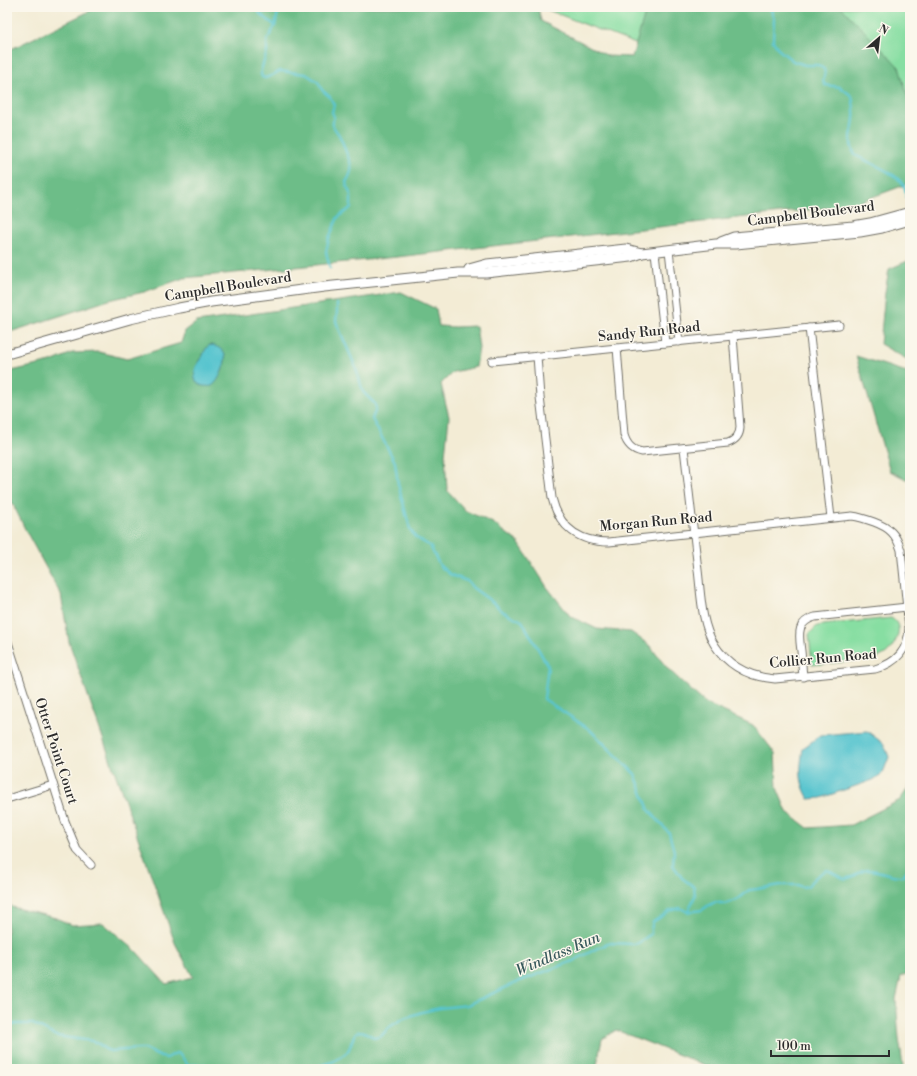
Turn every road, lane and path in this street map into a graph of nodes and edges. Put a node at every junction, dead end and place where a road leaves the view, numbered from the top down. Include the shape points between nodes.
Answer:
1 (910, 212) edge
2 (910, 220) edge
3 (716, 244) junction
4 (670, 250) junction
5 (655, 252) junction
6 (839, 325) dead end
7 (809, 328) junction
8 (732, 336) junction
9 (679, 342) junction
10 (665, 343) junction
11 (617, 348) junction
12 (7, 354) edge
13 (537, 356) junction
14 (492, 361) dead end
15 (684, 448) junction
16 (831, 518) junction
17 (694, 532) junction
18 (907, 607) junction
19 (7, 639) edge
20 (803, 677) junction
21 (53, 785) junction
22 (7, 800) edge
23 (90, 864) dead end

1 - 3 street, Campbell Boulevard via 852,226 734,237
2 - 3 street, Campbell Boulevard via 860,232
3 - 4 street, Campbell Boulevard
4 - 5 street, Campbell Boulevard
4 - 9 street
5 - 10 street
5 - 12 street, Campbell Boulevard via 631,257 486,273 458,272 324,287 196,304 130,319
6 - 7 street, Sandy Run Road
7 - 8 street, Sandy Run Road
7 - 16 street
8 - 9 street, Sandy Run Road
8 - 15 street via 739,434 735,440 728,443
9 - 10 street, Sandy Run Road
10 - 11 street, Sandy Run Road
11 - 13 street, Sandy Run Road
11 - 15 street via 624,435 628,444 642,452
13 - 14 street, Sandy Run Road
13 - 17 street, Morgan Run Road via 552,498 556,512 565,524 581,537 600,542
15 - 17 street, Collier Run Road
16 - 17 street, Morgan Run Road
16 - 18 street, Collier Run Road via 862,517 883,525 893,534 901,550
17 - 20 street, Collier Run Road via 704,620 718,650 734,666 755,676 775,679
18 - 20 street, Collier Run Road via 908,640 902,653 892,663 875,669
18 - 20 street via 807,620 799,634
19 - 21 street, Otter Point Court
21 - 22 street
21 - 23 street, Otter Point Court via 77,850

